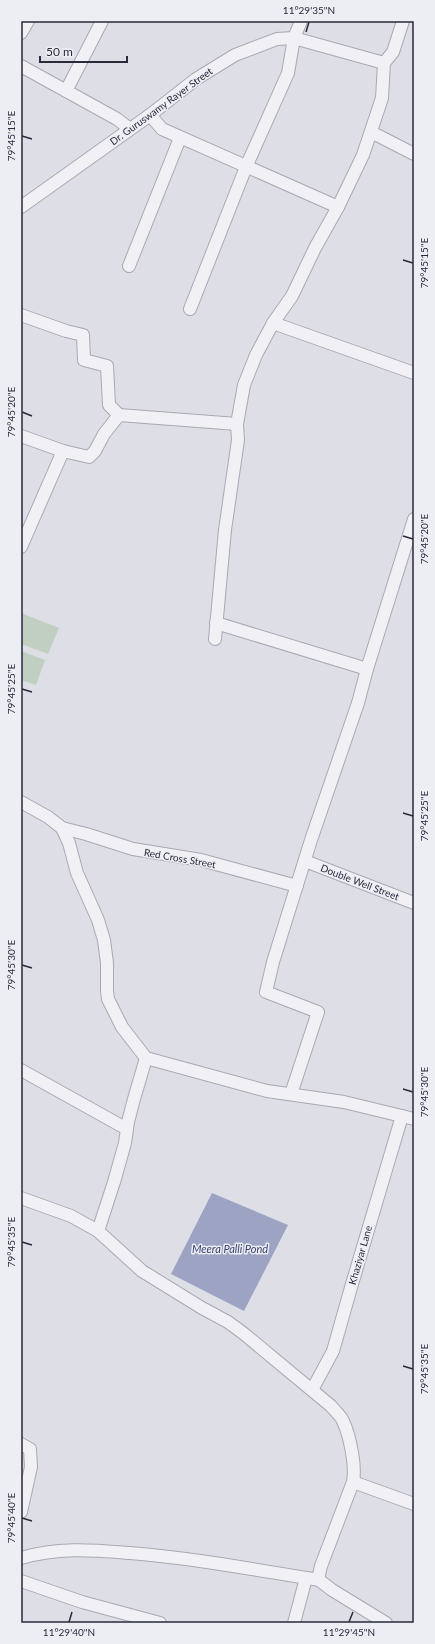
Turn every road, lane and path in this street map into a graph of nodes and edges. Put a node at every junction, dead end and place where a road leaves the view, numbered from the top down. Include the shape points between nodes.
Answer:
1 (28, 21) edge
2 (102, 21) edge
3 (301, 21) edge
4 (403, 21) edge
5 (21, 33) edge
6 (294, 38) junction
7 (384, 63) junction
8 (21, 66) edge
9 (66, 91) junction
10 (150, 115) junction
11 (130, 129) junction
12 (371, 132) junction
13 (180, 138) junction
14 (414, 154) edge
15 (246, 167) junction
16 (21, 207) edge
17 (338, 207) junction
18 (128, 266) dead end
19 (190, 309) dead end
20 (21, 315) edge
21 (273, 323) junction
22 (414, 373) edge
23 (119, 415) junction
24 (237, 424) junction
25 (21, 436) edge
26 (62, 451) junction
27 (414, 519) edge
28 (21, 547) edge
29 (216, 623) junction
30 (215, 639) dead end
31 (367, 669) junction
32 (21, 802) edge
33 (62, 828) junction
34 (305, 861) junction
35 (297, 886) junction
36 (414, 903) edge
37 (146, 1058) junction
38 (21, 1070) edge
39 (291, 1094) junction
40 (408, 1118) edge
41 (127, 1129) junction
42 (21, 1198) edge
43 (98, 1231) junction
44 (312, 1390) junction
45 (21, 1444) edge
46 (353, 1482) junction
47 (414, 1504) edge
48 (21, 1512) edge
49 (21, 1558) edge
50 (306, 1578) junction
51 (319, 1580) junction
52 (21, 1581) edge
53 (160, 1623) edge
54 (294, 1623) edge
55 (386, 1623) edge

1 - 5 street
2 - 9 street
3 - 6 street
4 - 7 street via 393,52
6 - 7 street, Dr. Guruswamy Rayer Street
6 - 10 street, Dr. Guruswamy Rayer Street via 277,39 235,55 196,79
6 - 15 street via 288,73
7 - 12 street via 382,98
8 - 9 street
9 - 11 street
10 - 11 street, Dr. Guruswamy Rayer Street
10 - 13 street via 162,129
11 - 16 street, Dr. Guruswamy Rayer Street
12 - 14 street
12 - 17 street
13 - 15 street
13 - 18 street
15 - 17 street
15 - 19 street
17 - 21 street via 292,296
20 - 23 street via 83,335 84,360 107,366 109,405
21 - 22 street
21 - 24 street via 256,355 244,386
23 - 24 street
23 - 26 street via 89,457
24 - 29 street via 238,440 225,530
25 - 26 street
26 - 28 street
27 - 31 street
29 - 30 street
29 - 31 street
31 - 34 street
32 - 33 street
33 - 35 street, Red Cross Street via 133,849 201,860
33 - 37 street via 104,940 108,999 122,1027
34 - 35 street
34 - 36 street, Double Well Street
35 - 39 street via 266,992 318,1012
37 - 39 street via 267,1091
37 - 41 street
38 - 41 street
39 - 40 street via 344,1102
40 - 44 street, Khaziyar Lane via 352,1284 333,1351
41 - 43 street
42 - 43 street via 71,1216
43 - 44 street via 142,1270 196,1305 228,1322
44 - 46 street via 331,1406 343,1421 352,1459
45 - 48 street via 30,1449 31,1467
46 - 47 street
46 - 51 street via 321,1566
49 - 50 street via 38,1553 91,1549 157,1555
50 - 51 street
50 - 54 street
51 - 55 street
52 - 53 street via 82,1602

